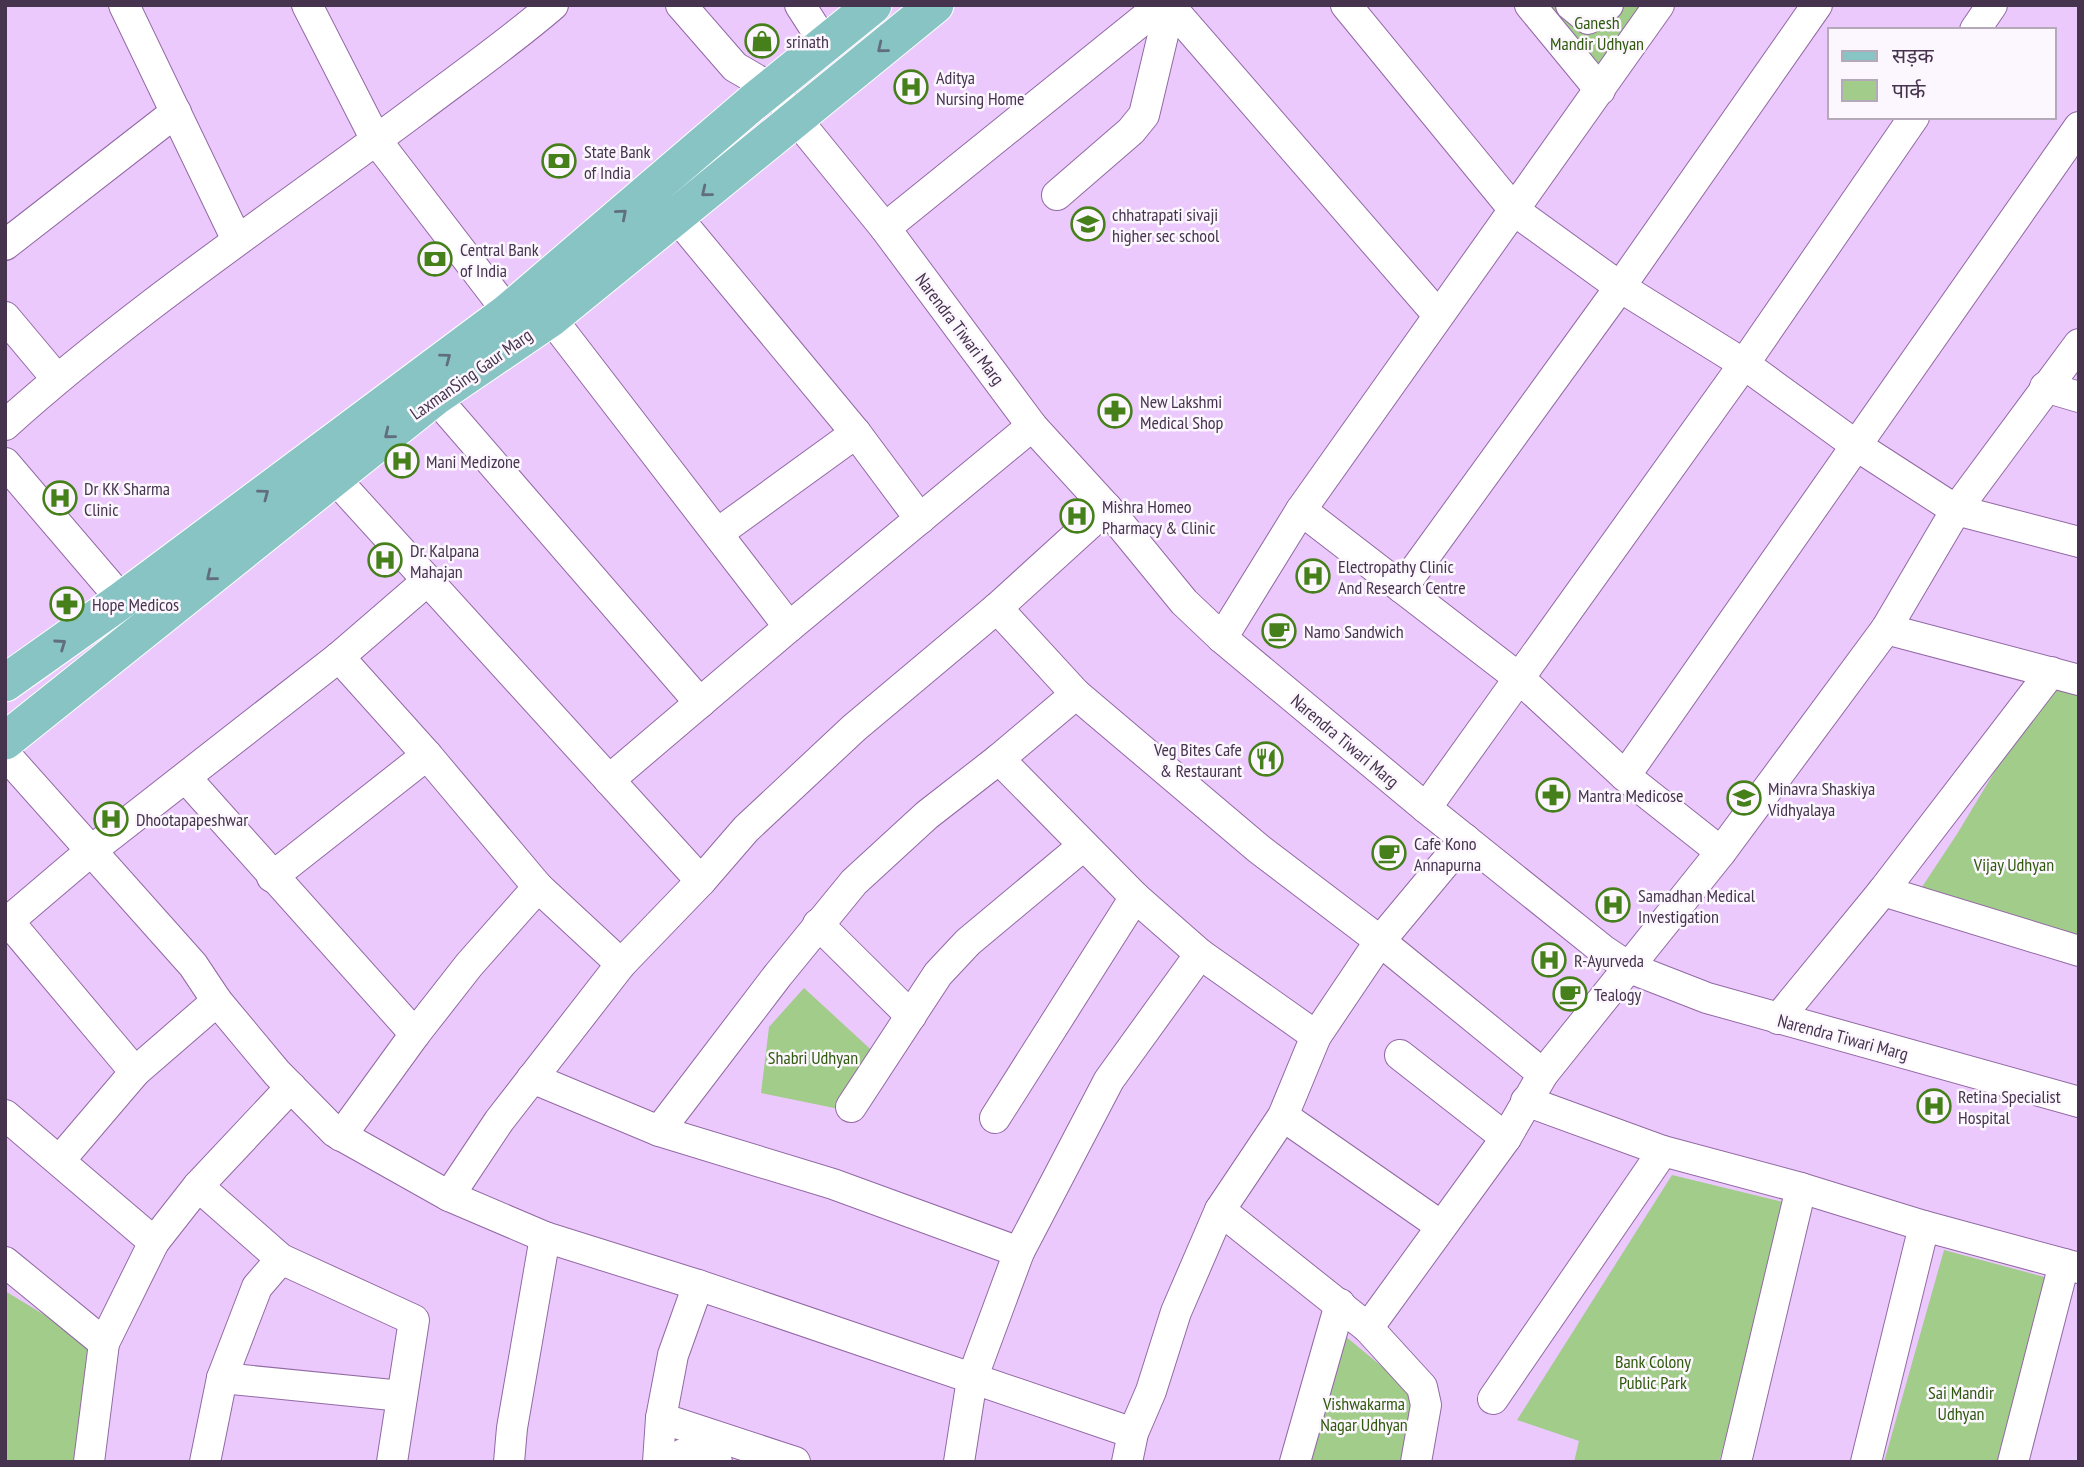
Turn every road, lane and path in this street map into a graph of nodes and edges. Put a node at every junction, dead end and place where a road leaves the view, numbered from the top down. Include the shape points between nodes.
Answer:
1 (124, 5) edge
2 (307, 5) edge
3 (553, 5) edge
4 (681, 5) edge
5 (800, 5) edge
6 (873, 5) edge
7 (935, 5) edge
8 (1165, 5) edge
9 (1346, 5) edge
10 (1530, 5) edge
11 (1572, 5) edge
12 (1659, 5) edge
13 (1817, 5) edge
14 (1992, 5) edge
15 (1604, 7) edge
16 (522, 16) edge
17 (1976, 28) edge
18 (825, 44) junction
19 (771, 88) junction
20 (1600, 90) junction
21 (176, 112) junction
22 (796, 119) junction
23 (1913, 119) edge
24 (2079, 127) edge
25 (376, 140) junction
26 (1057, 195) dead end
27 (1515, 211) junction
28 (676, 216) junction
29 (884, 228) junction
30 (237, 240) junction
31 (5, 246) edge
32 (1620, 287) junction
33 (508, 312) junction
34 (1438, 315) junction
35 (5, 317) edge
36 (551, 318) junction
37 (2079, 344) edge
38 (1744, 364) junction
39 (57, 379) junction
40 (2045, 387) junction
41 (435, 397) junction
42 (2079, 397) edge
43 (5, 425) edge
44 (1032, 426) junction
45 (856, 433) junction
46 (1857, 446) junction
47 (5, 463) edge
48 (324, 467) junction
49 (1107, 508) junction
50 (1301, 510) junction
51 (1956, 510) junction
52 (920, 519) junction
53 (718, 533) junction
54 (2079, 542) edge
55 (427, 581) junction
56 (1402, 588) junction
57 (122, 600) junction
58 (997, 608) junction
59 (789, 627) junction
60 (1886, 629) junction
61 (1222, 638) junction
62 (339, 657) junction
63 (2065, 676) edge
64 (1519, 678) junction
65 (5, 683) edge
66 (1076, 694) junction
67 (700, 703) junction
68 (5, 741) edge
69 (5, 754) edge
70 (427, 755) junction
71 (999, 759) junction
72 (1625, 776) junction
73 (186, 778) junction
74 (609, 780) junction
75 (1426, 808) junction
76 (1465, 839) junction
77 (1083, 846) junction
78 (92, 850) junction
79 (1721, 852) junction
80 (272, 877) junction
81 (701, 881) junction
82 (538, 887) junction
83 (1883, 891) junction
84 (1135, 897) junction
85 (7, 923) edge
86 (818, 924) junction
87 (1380, 941) junction
88 (2079, 951) edge
89 (1200, 954) junction
90 (621, 964) junction
91 (1630, 968) junction
92 (217, 1001) junction
93 (911, 1016) junction
94 (1778, 1019) junction
95 (415, 1034) junction
96 (1315, 1035) junction
97 (1399, 1055) dead end
98 (135, 1072) junction
99 (1542, 1074) junction
100 (532, 1079) junction
101 (291, 1087) junction
102 (1526, 1101) junction
103 (2079, 1102) edge
104 (851, 1107) dead end
105 (5, 1115) edge
106 (1283, 1116) junction
107 (995, 1118) dead end
108 (659, 1131) junction
109 (341, 1136) junction
110 (1506, 1138) junction
111 (1662, 1151) junction
112 (60, 1160) junction
113 (198, 1186) junction
114 (1801, 1188) junction
115 (449, 1196) junction
116 (1220, 1210) junction
117 (1441, 1226) junction
118 (1924, 1226) junction
119 (545, 1237) junction
120 (154, 1242) junction
121 (1019, 1252) junction
122 (281, 1259) junction
123 (5, 1262) edge
124 (2071, 1266) edge
125 (698, 1285) junction
126 (1340, 1304) junction
127 (1368, 1328) junction
128 (104, 1343) junction
129 (222, 1378) junction
130 (972, 1380) junction
131 (402, 1396) junction
132 (1493, 1399) dead end
133 (661, 1418) junction
134 (1130, 1448) edge
135 (89, 1462) edge
136 (205, 1462) edge
137 (392, 1462) edge
138 (509, 1462) edge
139 (658, 1462) edge
140 (682, 1462) edge
141 (717, 1462) edge
142 (795, 1462) edge
143 (959, 1462) edge
144 (1295, 1462) edge
145 (1416, 1462) edge
146 (1736, 1462) edge
147 (1866, 1462) edge
148 (2012, 1462) edge

1 - 21 street
2 - 25 street
3 - 16 street
4 - 19 street via 735,67
5 - 18 street
6 - 18 main road, LaxmanSing Gaur Marg
7 -> 22 main road, LaxmanSing Gaur Marg
8 - 26 street via 1164,31 1144,115 1132,131
8 - 29 street
8 - 34 street
9 - 27 street
10 - 20 street
11 - 15 street via 1588,19
12 - 20 street
13 - 32 street
14 - 17 street
16 - 25 street
18 - 19 main road, LaxmanSing Gaur Marg
19 - 22 street, Narendra Tiwari Marg
33 -> 19 main road, LaxmanSing Gaur Marg
20 - 27 street
21 - 30 street
21 - 31 street
22 -> 28 main road, LaxmanSing Gaur Marg
22 - 29 street, Narendra Tiwari Marg
23 - 38 street
24 - 46 street
25 - 30 street
25 - 33 street
27 - 32 street
27 - 34 street
28 - 36 main road, LaxmanSing Gaur Marg
28 - 45 street
29 - 44 street, Narendra Tiwari Marg
30 - 39 street
32 - 38 street
32 - 56 street
48 -> 33 main road, LaxmanSing Gaur Marg
34 - 50 street
35 - 39 street
36 - 41 main road, LaxmanSing Gaur Marg
36 - 53 street
37 - 40 street
38 - 46 street
38 - 64 street
39 - 43 street
40 - 42 street
40 - 51 street
41 -> 48 main road, LaxmanSing Gaur Marg
41 - 67 street
44 - 49 street, Narendra Tiwari Marg
44 - 52 street
45 - 52 street
45 - 53 street
46 - 51 street
46 - 72 street
47 - 57 street
48 - 55 street
57 -> 48 main road, LaxmanSing Gaur Marg
48 -> 68 main road, LaxmanSing Gaur Marg
49 - 58 street
49 - 61 street, Narendra Tiwari Marg via 1184,602
50 - 56 street
50 - 61 street
51 - 54 street
51 - 60 street
52 - 59 street
53 - 59 street
55 - 62 street
55 - 74 street
56 - 64 street
65 -> 57 main road, LaxmanSing Gaur Marg
58 - 66 street
58 - 81 street via 854,728 746,829
59 - 67 street
60 - 63 street
60 - 79 street
61 - 75 street, Narendra Tiwari Marg
62 - 70 street
62 - 73 street
63 - 83 street
64 - 72 street
64 - 75 street
66 - 71 street
66 - 87 street via 1259,849
67 - 74 street
69 - 78 street
70 - 80 street
70 - 82 street
71 - 77 street
71 - 86 street via 854,882
72 - 79 street
73 - 78 street
73 - 80 street
74 - 81 street
75 - 76 street, Narendra Tiwari Marg
76 - 87 street
76 - 91 street, Narendra Tiwari Marg
77 - 84 street
77 - 93 street via 968,942 938,974
78 - 85 street
78 - 92 street via 193,965
79 - 91 street
80 - 95 street
81 - 90 street
82 - 90 street
82 - 95 street
83 - 88 street
83 - 94 street
84 - 89 street
84 - 107 street
85 - 98 street
86 - 93 street
86 - 108 street
87 - 96 street
87 - 99 street
89 - 96 street
89 - 121 street via 1109,1080
90 - 100 street
91 - 94 street, Narendra Tiwari Marg
91 - 99 street
92 - 98 street
92 - 101 street
93 - 104 street
94 - 103 street, Narendra Tiwari Marg
95 - 109 street
96 - 106 street
97 - 110 street
98 - 112 street
99 - 102 street
100 - 108 street
100 - 115 street
101 - 109 street
101 - 113 street
102 - 110 street
102 - 111 street
105 - 112 street
106 - 116 street
106 - 117 street
108 - 121 street via 832,1184
109 - 115 street
110 - 117 street
111 - 114 street
111 - 132 street
112 - 120 street
113 - 120 street
113 - 122 street
114 - 118 street
114 - 146 street
115 - 119 street
116 - 126 street
116 - 134 street via 1176,1312
117 - 127 street
118 - 124 street
118 - 147 street
119 - 125 street
119 - 138 street
120 - 128 street
121 - 130 street
122 - 129 street via 257,1287
122 - 131 street via 414,1320
123 - 128 street
124 - 148 street
125 - 130 street
125 - 133 street via 673,1355
126 - 127 street
126 - 144 street
127 - 145 street via 1422,1387 1426,1405
128 - 135 street
129 - 131 street
129 - 136 street
130 - 134 street
130 - 143 street
131 - 137 street
133 - 139 street
133 - 142 street
140 - 141 street via 683,1454 691,1454

